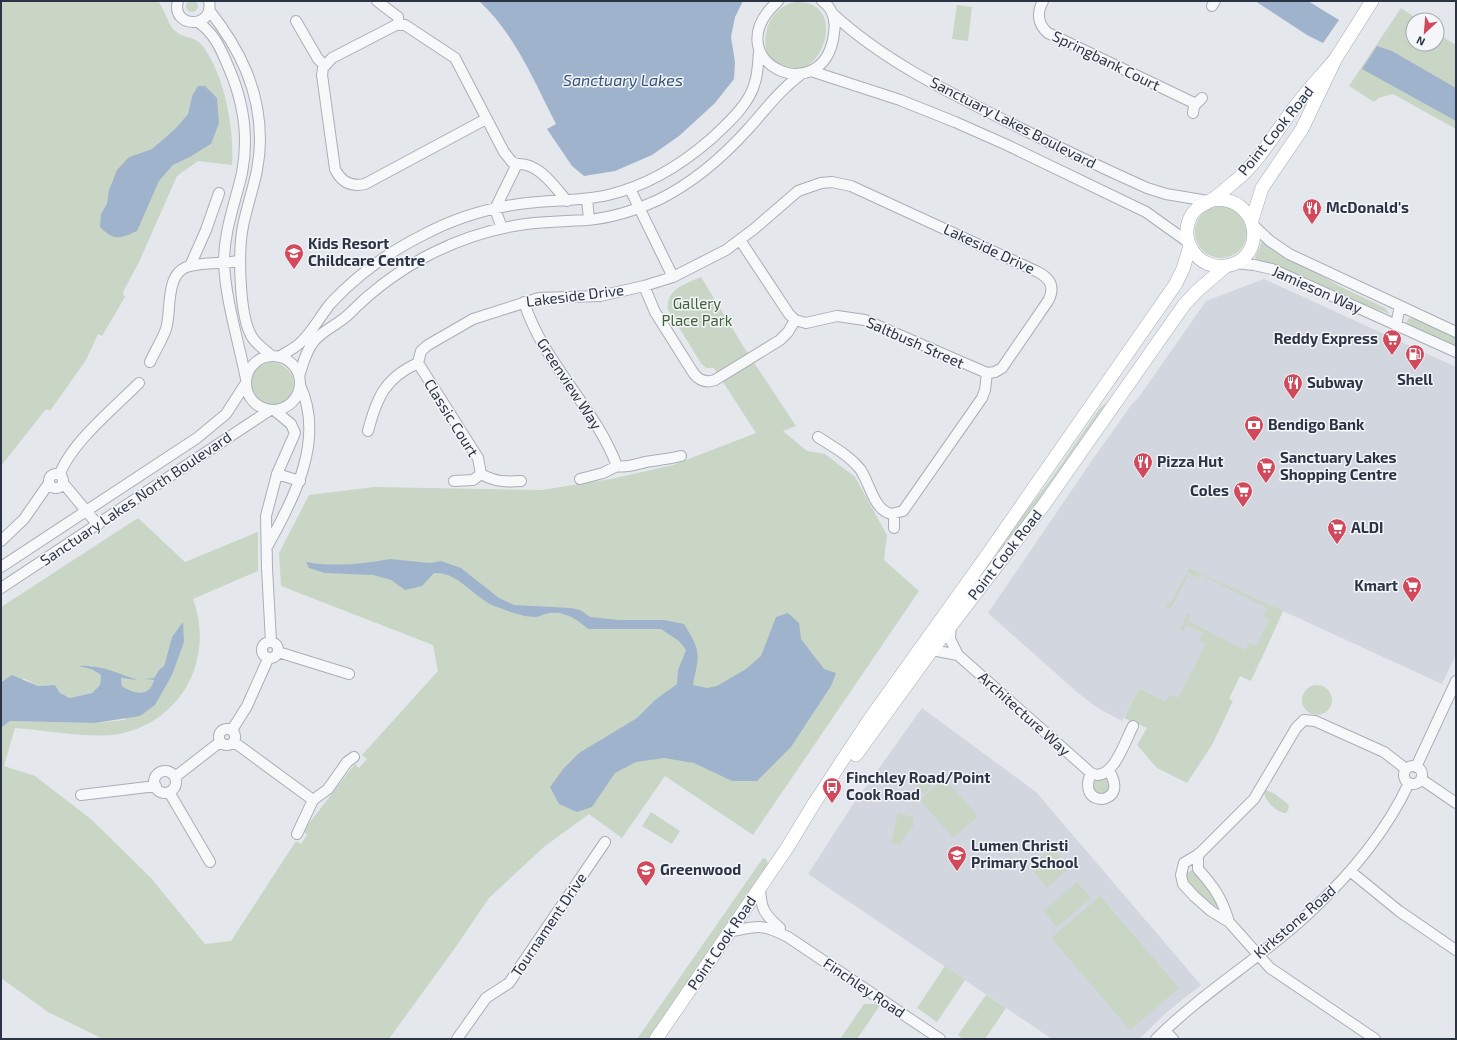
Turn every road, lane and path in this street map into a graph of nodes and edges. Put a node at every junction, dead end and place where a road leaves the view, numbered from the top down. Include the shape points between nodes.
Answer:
1 (377, 1) edge
2 (778, 1) edge
3 (1043, 1) edge
4 (1372, 1) edge
5 (825, 2) edge
6 (175, 4) edge
7 (209, 6) edge
8 (833, 14) junction
9 (296, 21) dead end
10 (198, 22) junction
11 (399, 25) junction
12 (759, 52) junction
13 (1336, 58) junction
14 (324, 65) junction
15 (811, 71) junction
16 (800, 75) junction
17 (1197, 105) dead end
18 (486, 119) junction
19 (245, 139) junction
20 (260, 140) junction
21 (516, 164) junction
22 (630, 189) junction
23 (219, 193) dead end
24 (587, 199) junction
25 (1210, 200) junction
26 (567, 201) junction
27 (640, 207) junction
28 (495, 209) junction
29 (589, 220) junction
30 (1253, 223) junction
31 (502, 228) junction
32 (740, 240) junction
33 (1189, 244) junction
34 (239, 261) junction
35 (224, 264) junction
36 (1230, 264) junction
37 (190, 266) junction
38 (673, 277) junction
39 (644, 286) junction
40 (524, 302) junction
41 (1400, 306) junction
42 (796, 320) junction
43 (1396, 325) junction
44 (1456, 332) edge
45 (1456, 352) edge
46 (275, 356) junction
47 (150, 362) dead end
48 (418, 363) junction
49 (987, 373) junction
50 (299, 380) junction
51 (246, 381) junction
52 (139, 383) dead end
53 (1120, 397) junction
54 (272, 410) junction
55 (368, 431) dead end
56 (818, 437) dead end
57 (682, 456) dead end
58 (617, 466) junction
59 (277, 474) junction
60 (481, 474) junction
61 (580, 479) dead end
62 (300, 480) junction
63 (454, 481) dead end
64 (521, 481) dead end
65 (57, 483) junction
66 (1030, 493) junction
67 (87, 510) junction
68 (894, 514) junction
69 (98, 524) junction
70 (894, 528) dead end
71 (1, 541) edge
72 (268, 545) junction
73 (985, 558) junction
74 (1, 567) edge
75 (997, 567) junction
76 (1, 588) edge
77 (951, 625) junction
78 (272, 642) junction
79 (932, 650) junction
80 (278, 652) junction
81 (958, 655) junction
82 (268, 658) junction
83 (349, 674) dead end
84 (1456, 681) edge
85 (884, 708) junction
86 (1133, 726) dead end
87 (232, 730) junction
88 (220, 742) junction
89 (234, 742) junction
90 (354, 757) dead end
91 (1411, 768) junction
92 (1109, 771) junction
93 (1091, 773) junction
94 (175, 777) junction
95 (1421, 779) junction
96 (1409, 783) junction
97 (156, 786) junction
98 (169, 792) junction
99 (81, 795) dead end
100 (313, 800) junction
101 (1456, 803) edge
102 (297, 834) dead end
103 (605, 842) dead end
104 (1198, 854) junction
105 (210, 862) dead end
106 (1185, 866) junction
107 (1198, 869) junction
108 (1350, 871) junction
109 (760, 888) junction
110 (1229, 922) junction
111 (729, 932) junction
112 (788, 937) junction
113 (1456, 950) edge
114 (1258, 954) junction
115 (1165, 1031) junction
116 (457, 1039) edge
117 (656, 1039) edge
118 (940, 1039) edge
119 (1156, 1039) edge
120 (1173, 1039) edge
121 (1375, 1039) edge

1 - 11 street via 398,17
2 - 12 street via 770,8 760,25
3 - 17 street, Springbank Court via 1039,19 1048,33
4 - 13 main road, Point Cook Road
5 - 8 street
6 - 10 street via 187,22
7 - 10 street via 203,19
7 - 20 street via 230,38 251,83 258,114
8 - 15 street via 835,22 832,44 821,63
8 - 25 street, Sanctuary Lakes Boulevard via 852,31 896,62 961,98 1147,188
9 - 14 street
10 - 19 street via 214,37 234,80 243,116
11 - 14 street via 332,58
11 - 18 street via 410,28 455,58
12 - 16 street via 765,61 779,71
12 - 22 street via 753,88 735,114 704,145 677,165
13 - 25 main road, Point Cook Road via 1296,105 1248,170
13 - 30 main road, Point Cook Road via 1302,129 1262,188
14 - 18 street via 322,75 335,169 339,178 349,184 365,184
15 - 16 street
15 - 33 street, Sanctuary Lakes Boulevard via 900,100 1007,145 1146,212
16 - 27 street via 782,89 750,127 714,163 673,192
18 - 21 street via 504,152
19 - 20 street
19 - 35 street via 242,173 226,235
20 - 34 street via 258,169 243,226
21 - 26 street via 523,164 537,171
21 - 28 street
22 - 24 street
22 - 27 street
23 - 37 street
24 - 26 street
24 - 29 street
25 - 30 main road via 1221,199 1240,205 1247,211
25 - 33 main road via 1201,205 1190,217 1187,233
26 - 28 street via 525,203
27 - 29 street
27 - 38 street
28 - 31 street
28 - 46 street via 439,227 383,258 341,294 298,345
29 - 31 street via 541,222
30 - 36 main road via 1254,237 1251,248 1244,257
30 - 41 street, Jamieson Way via 1270,241 1289,254
31 - 50 street via 441,249 390,278 345,318 316,339 309,349
32 - 38 street, Lakeside Drive via 714,257
32 - 42 street via 789,314
32 - 49 street, Lakeside Drive via 798,191 813,184 839,182 1045,275 1051,284 1051,297 1002,368
33 - 36 main road via 1194,254 1204,262 1217,266
33 - 66 main road, Point Cook Road via 1183,270 1175,285
34 - 35 street
34 - 46 street via 249,331 256,342
35 - 37 street
35 - 51 street
36 - 43 street, Jamieson Way via 1254,264 1272,269
36 - 53 main road, Point Cook Road via 1184,305
37 - 47 street via 179,271 174,279 166,328
38 - 39 street, Lakeside Drive
39 - 40 street, Lakeside Drive via 600,296 539,298
39 - 42 street via 655,312 694,374 708,382 780,340
40 - 48 street, Lakeside Drive via 454,328 421,351
40 - 58 street, Greenview Way via 534,330 607,443
41 - 43 street
41 - 44 street, Jamieson Way
42 - 49 street, Saltbush Street via 806,323 827,317 846,316 865,320
43 - 45 street, Jamieson Way
46 - 50 street via 292,364
46 - 51 street via 263,358 255,363 249,370
48 - 55 street via 402,371 387,386 376,403
48 - 60 street, Classic Court via 475,453
49 - 68 street via 982,398 906,507
50 - 54 street via 298,392 289,405
50 - 62 street via 309,410 310,428
51 - 54 street via 247,391 256,404
51 - 67 street, Sanctuary Lakes North Boulevard via 226,414 208,430
52 - 65 street via 85,436 63,464
53 - 66 main road via 1108,396 1104,399 1056,467
53 - 75 main road, Point Cook Road
54 - 59 street via 291,424 295,433
54 - 69 street, Sanctuary Lakes North Boulevard
56 - 68 street via 847,456 861,470 882,509
57 - 58 street via 625,467
58 - 61 street via 603,474
59 - 62 street
59 - 72 street via 266,516
60 - 63 street, Classic Court via 474,480
60 - 64 street, Classic Court via 500,482
62 - 72 street via 287,513
65 - 67 street via 72,493
65 - 71 street
66 - 73 main road, Point Cook Road
67 - 69 street
67 - 74 street, Sanctuary Lakes North Boulevard
68 - 70 street
69 - 76 street, Sanctuary Lakes North Boulevard
72 - 78 street
73 - 75 main road
73 - 85 main road, Point Cook Road
75 - 77 main road, Point Cook Road
77 - 79 main road, Point Cook Road
77 - 81 street, Architecture Way via 950,639
78 - 80 street via 277,645
78 - 82 street via 265,643 262,648 263,655
79 - 81 street
79 - 85 main road, Point Cook Road
80 - 82 street via 275,658
80 - 83 street
81 - 93 street, Architecture Way
82 - 87 street via 253,695
84 - 91 street
85 - 109 main road, Point Cook Road via 815,802
86 - 92 street
87 - 88 street via 222,730 219,735
87 - 89 street
88 - 89 street via 228,746
88 - 94 street
89 - 100 street
90 - 100 street via 328,789
91 - 95 street via 1421,771
91 - 96 street via 1404,777
91 - 104 street via 1384,752 1316,721 1304,720 1296,728 1254,799
92 - 93 street via 1102,775
92 - 93 street via 1115,782 1115,789 1111,795 1103,799 1092,796 1088,791 1087,784
94 - 97 street via 170,772 160,773 155,778
94 - 98 street via 174,788
95 - 96 street via 1414,784
95 - 101 street
96 - 108 street, Kirkstone Road via 1396,808
97 - 98 street via 161,792
97 - 99 street
98 - 105 street
100 - 102 street
103 - 116 street, Tournament Drive via 509,983 486,998
104 - 106 street via 1184,863
104 - 107 street
106 - 107 street
106 - 110 street via 1181,875 1183,884 1199,901
107 - 110 street via 1215,888 1224,904
108 - 113 street via 1398,911
108 - 114 street, Kirkstone Road via 1308,914
109 - 111 main road, Point Cook Road
109 - 112 street, Finchley Road via 760,902 764,913
110 - 114 street
111 - 112 street, Finchley Road via 766,926
111 - 117 main road, Point Cook Road
112 - 118 street, Finchley Road
114 - 115 street, Kirkstone Road
114 - 121 street via 1277,973
115 - 119 street, Kirkstone Road
115 - 120 street

